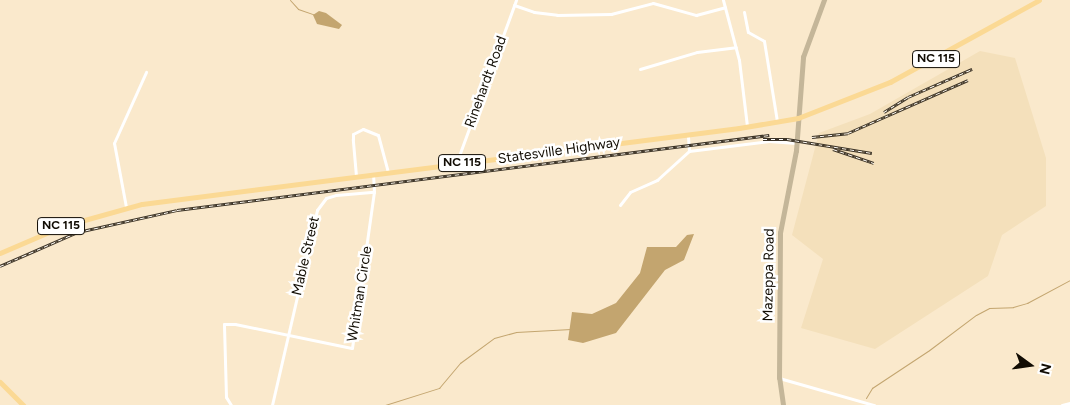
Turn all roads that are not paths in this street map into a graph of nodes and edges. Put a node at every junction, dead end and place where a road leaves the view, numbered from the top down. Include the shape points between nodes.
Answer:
1 (516, 0) edge
2 (723, 0) edge
3 (824, 0) edge
4 (1039, 0) edge
5 (514, 5) junction
6 (725, 7) junction
7 (744, 12) dead end
8 (736, 47) junction
9 (640, 68) dead end
10 (146, 72) dead end
11 (798, 118) junction
12 (778, 121) junction
13 (747, 127) junction
14 (688, 134) junction
15 (796, 144) junction
16 (689, 151) junction
17 (456, 164) junction
18 (388, 173) junction
19 (373, 175) junction
20 (356, 177) junction
21 (374, 192) junction
22 (620, 205) dead end
23 (126, 207) junction
24 (0, 253) edge
25 (288, 335) junction
26 (779, 378) junction
27 (0, 382) edge
28 (1070, 403) edge
29 (228, 404) edge
30 (23, 405) edge
31 (272, 405) edge
32 (783, 405) edge
33 (874, 405) edge
34 (1062, 405) edge

1 - 5 street, Rinehardt Road
2 - 6 street
3 - 11 street, Mazeppa Road via 803,57
4 - 11 main road, Statesville Highway / NC 115 via 908,73 859,96
5 - 6 street via 557,16 611,14 653,3 696,15
5 - 17 street, Rinehardt Road
6 - 8 street
7 - 12 street via 748,32 764,41
8 - 9 street via 697,52
8 - 13 street
10 - 23 street via 114,144
11 - 12 main road, Statesville Highway / NC 115
11 - 15 street, Mazeppa Road
12 - 13 main road, Statesville Highway / NC 115
13 - 14 main road, Statesville Highway / NC 115
14 - 16 street
14 - 17 main road, Statesville Highway / NC 115
15 - 16 street via 769,142
15 - 26 street, Mazeppa Road via 778,247
16 - 22 street via 657,180 630,192
17 - 18 main road, Statesville Highway / NC 115
18 - 19 main road, Statesville Highway / NC 115
18 - 20 street via 378,135 363,129 353,134
19 - 20 main road, Statesville Highway / NC 115
19 - 21 street, Whitman Circle
20 - 23 main road, Statesville Highway / NC 115
21 - 25 street, Mable Street via 336,195 320,203
21 - 25 street, Whitman Circle via 352,348
23 - 24 main road, Statesville Highway / NC 115 via 63,226
25 - 29 street via 224,324
25 - 31 street, Mable Street
26 - 32 street, Mazeppa Road
26 - 33 street
27 - 30 main road
28 - 34 street

